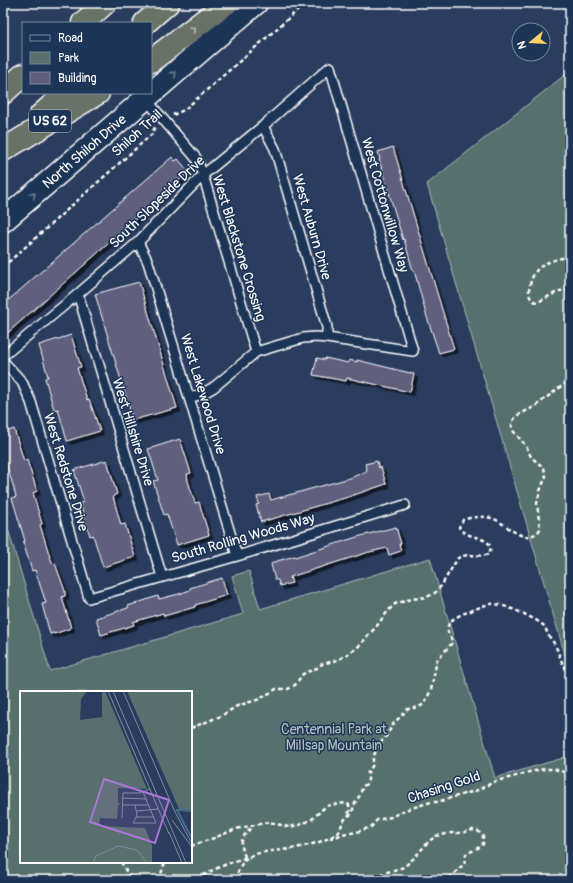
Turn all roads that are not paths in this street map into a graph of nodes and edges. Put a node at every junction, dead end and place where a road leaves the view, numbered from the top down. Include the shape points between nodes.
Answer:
1 (105, 3) edge
2 (168, 3) edge
3 (227, 3) edge
4 (256, 3) edge
5 (84, 22) edge
6 (146, 22) edge
7 (152, 60) edge
8 (330, 68) joint
9 (22, 77) edge
10 (152, 92) edge
11 (3, 93) edge
12 (65, 94) edge
13 (96, 94) edge
14 (150, 94) edge
15 (145, 98) junction
16 (263, 126) junction
17 (3, 149) edge
18 (203, 175) junction
19 (3, 221) edge
20 (138, 242) junction
21 (78, 294) junction
22 (328, 338) junction
23 (256, 352) junction
24 (3, 356) edge
25 (3, 361) edge
26 (189, 398) junction
27 (405, 505) dead end
28 (236, 556) junction
29 (162, 577) junction
30 (89, 598) joint

1 - 5 highway
2 - 6 highway
7 -> 3 highway
10 -> 4 main road, North Shiloh Drive
8 - 16 lane, South Slopeside Drive
8 - 22 lane, West Cottonwillow Way via 413,351
9 - 11 highway
12 - 17 highway
13 - 17 highway, US 62
15 -> 14 main road, North Shiloh Drive
15 - 18 lane, West Blackstone Crossing via 196,158
19 -> 15 main road, North Shiloh Drive
16 - 18 lane, South Slopeside Drive
16 - 22 lane, West Auburn Drive via 274,149 327,327
18 - 20 lane, South Slopeside Drive
18 - 23 lane, West Blackstone Crossing
20 - 21 lane, South Slopeside Drive
20 - 26 lane, West Lakewood Drive via 148,262
21 - 24 lane, South Slopeside Drive
21 - 29 lane, West Hillshire Drive
22 - 23 lane via 303,338
23 - 26 lane via 214,387
25 - 30 lane, West Redstone Drive via 22,382 31,402
26 - 28 lane, West Lakewood Drive
27 - 28 lane, South Rolling Woods Way
28 - 29 lane, South Rolling Woods Way
29 - 30 lane, South Rolling Woods Way

